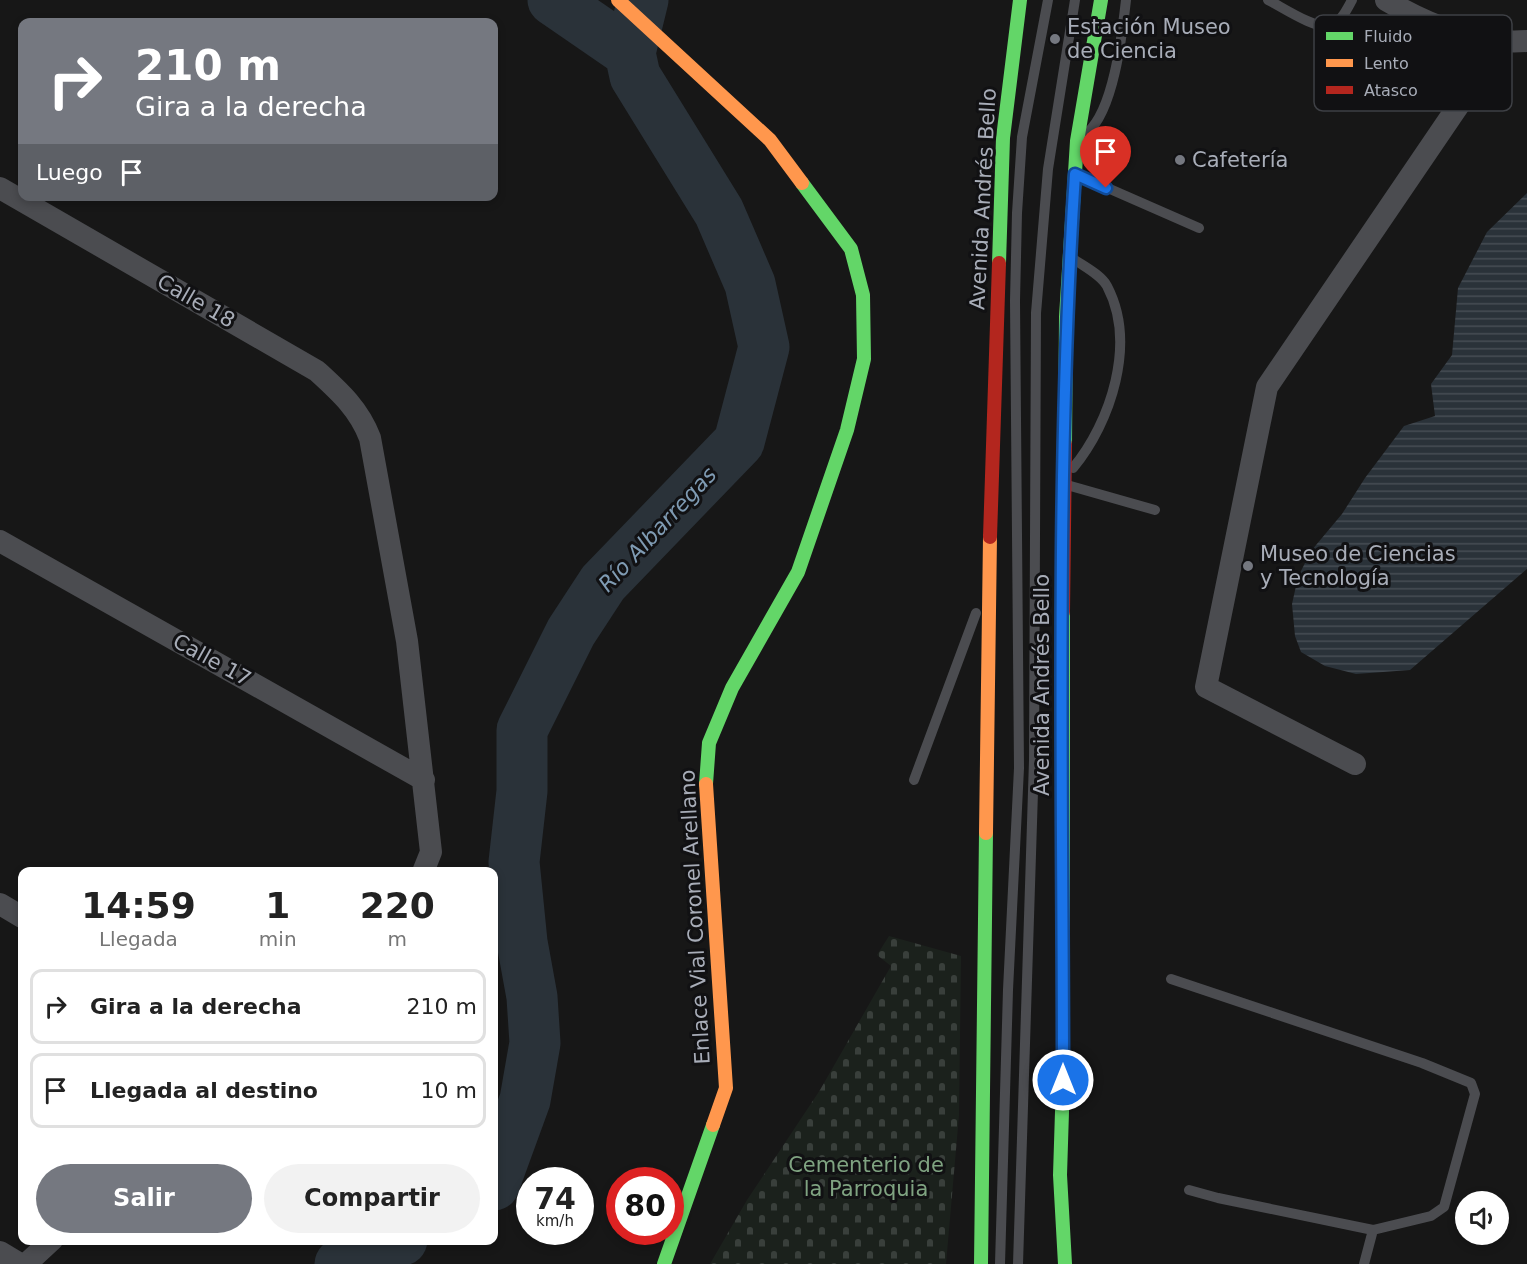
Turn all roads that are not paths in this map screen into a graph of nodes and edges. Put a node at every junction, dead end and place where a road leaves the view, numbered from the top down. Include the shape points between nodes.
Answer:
1 (618, 0) edge
2 (1020, 0) edge
3 (1048, 0) edge
4 (1075, 0) edge
5 (1101, 0) edge
6 (1126, 0) edge
7 (1268, 0) edge
8 (1352, 0) edge
9 (1386, 0) edge
10 (1343, 15) edge
11 (1412, 15) edge
12 (1314, 23) edge
13 (1527, 41) edge
14 (1512, 42) edge
15 (1455, 111) edge
16 (1077, 141) junction
17 (1075, 174) junction
18 (0, 188) edge
19 (18, 198) edge
20 (23, 201) edge
21 (1199, 228) dead end
22 (1070, 256) junction
23 (1065, 481) junction
24 (1155, 510) dead end
25 (0, 541) edge
26 (989, 579) junction
27 (1355, 764) dead end
28 (424, 780) junction
29 (914, 780) dead end
30 (425, 867) edge
31 (0, 904) edge
32 (18, 914) edge
33 (1171, 979) dead end
34 (1060, 1175) junction
35 (1189, 1190) dead end
36 (982, 1203) junction
37 (1373, 1230) junction
38 (47, 1245) edge
39 (1049, 1246) dead end
40 (0, 1252) edge
41 (20, 1264) edge
42 (26, 1264) edge
43 (664, 1264) edge
44 (969, 1264) edge
45 (981, 1264) edge
46 (1000, 1264) edge
47 (1018, 1264) edge
48 (1065, 1264) edge
49 (1364, 1264) edge

1 - 43 main road, Enlace Vial Coronel Arellano via 770,140 851,249 863,295 864,359 847,430 798,572 732,688 709,743 705,791 726,1088
2 - 26 main road, Avenida Andrés Bello via 1003,138
3 - 46 lane via 1022,136 1017,213 1019,768
4 - 47 lane via 1048,170 1036,313 1034,760
5 - 16 main road, Avenida Andrés Bello
6 - 16 lane via 1121,45 1101,116
7 - 12 lane
8 - 10 lane
9 - 11 street
13 - 14 street
15 - 27 street via 1267,387 1206,687
16 - 17 main road, Avenida Andrés Bello
17 - 21 lane
17 - 22 main road, Avenida Andrés Bello
18 - 19 street, Calle 18
20 - 28 street, Calle 18 via 317,371 362,418 370,438 407,641
22 - 23 main road, Avenida Andrés Bello
22 - 23 lane via 1107,285 1117,315 1120,361 1106,410 1086,452
23 - 24 lane
23 - 34 main road, Avenida Andrés Bello
25 - 28 street, Calle 17
26 - 29 lane
26 - 36 main road, Avenida Andrés Bello
28 - 30 street, Calle 18 via 431,852
31 - 32 street
33 - 37 lane via 1471,1083 1475,1094 1444,1207 1431,1216
34 - 39 main road
34 - 48 main road, Avenida Andrés Bello
35 - 37 lane
36 - 44 main road
36 - 45 main road, Avenida Andrés Bello
37 - 49 lane
38 - 42 street
40 - 41 street

